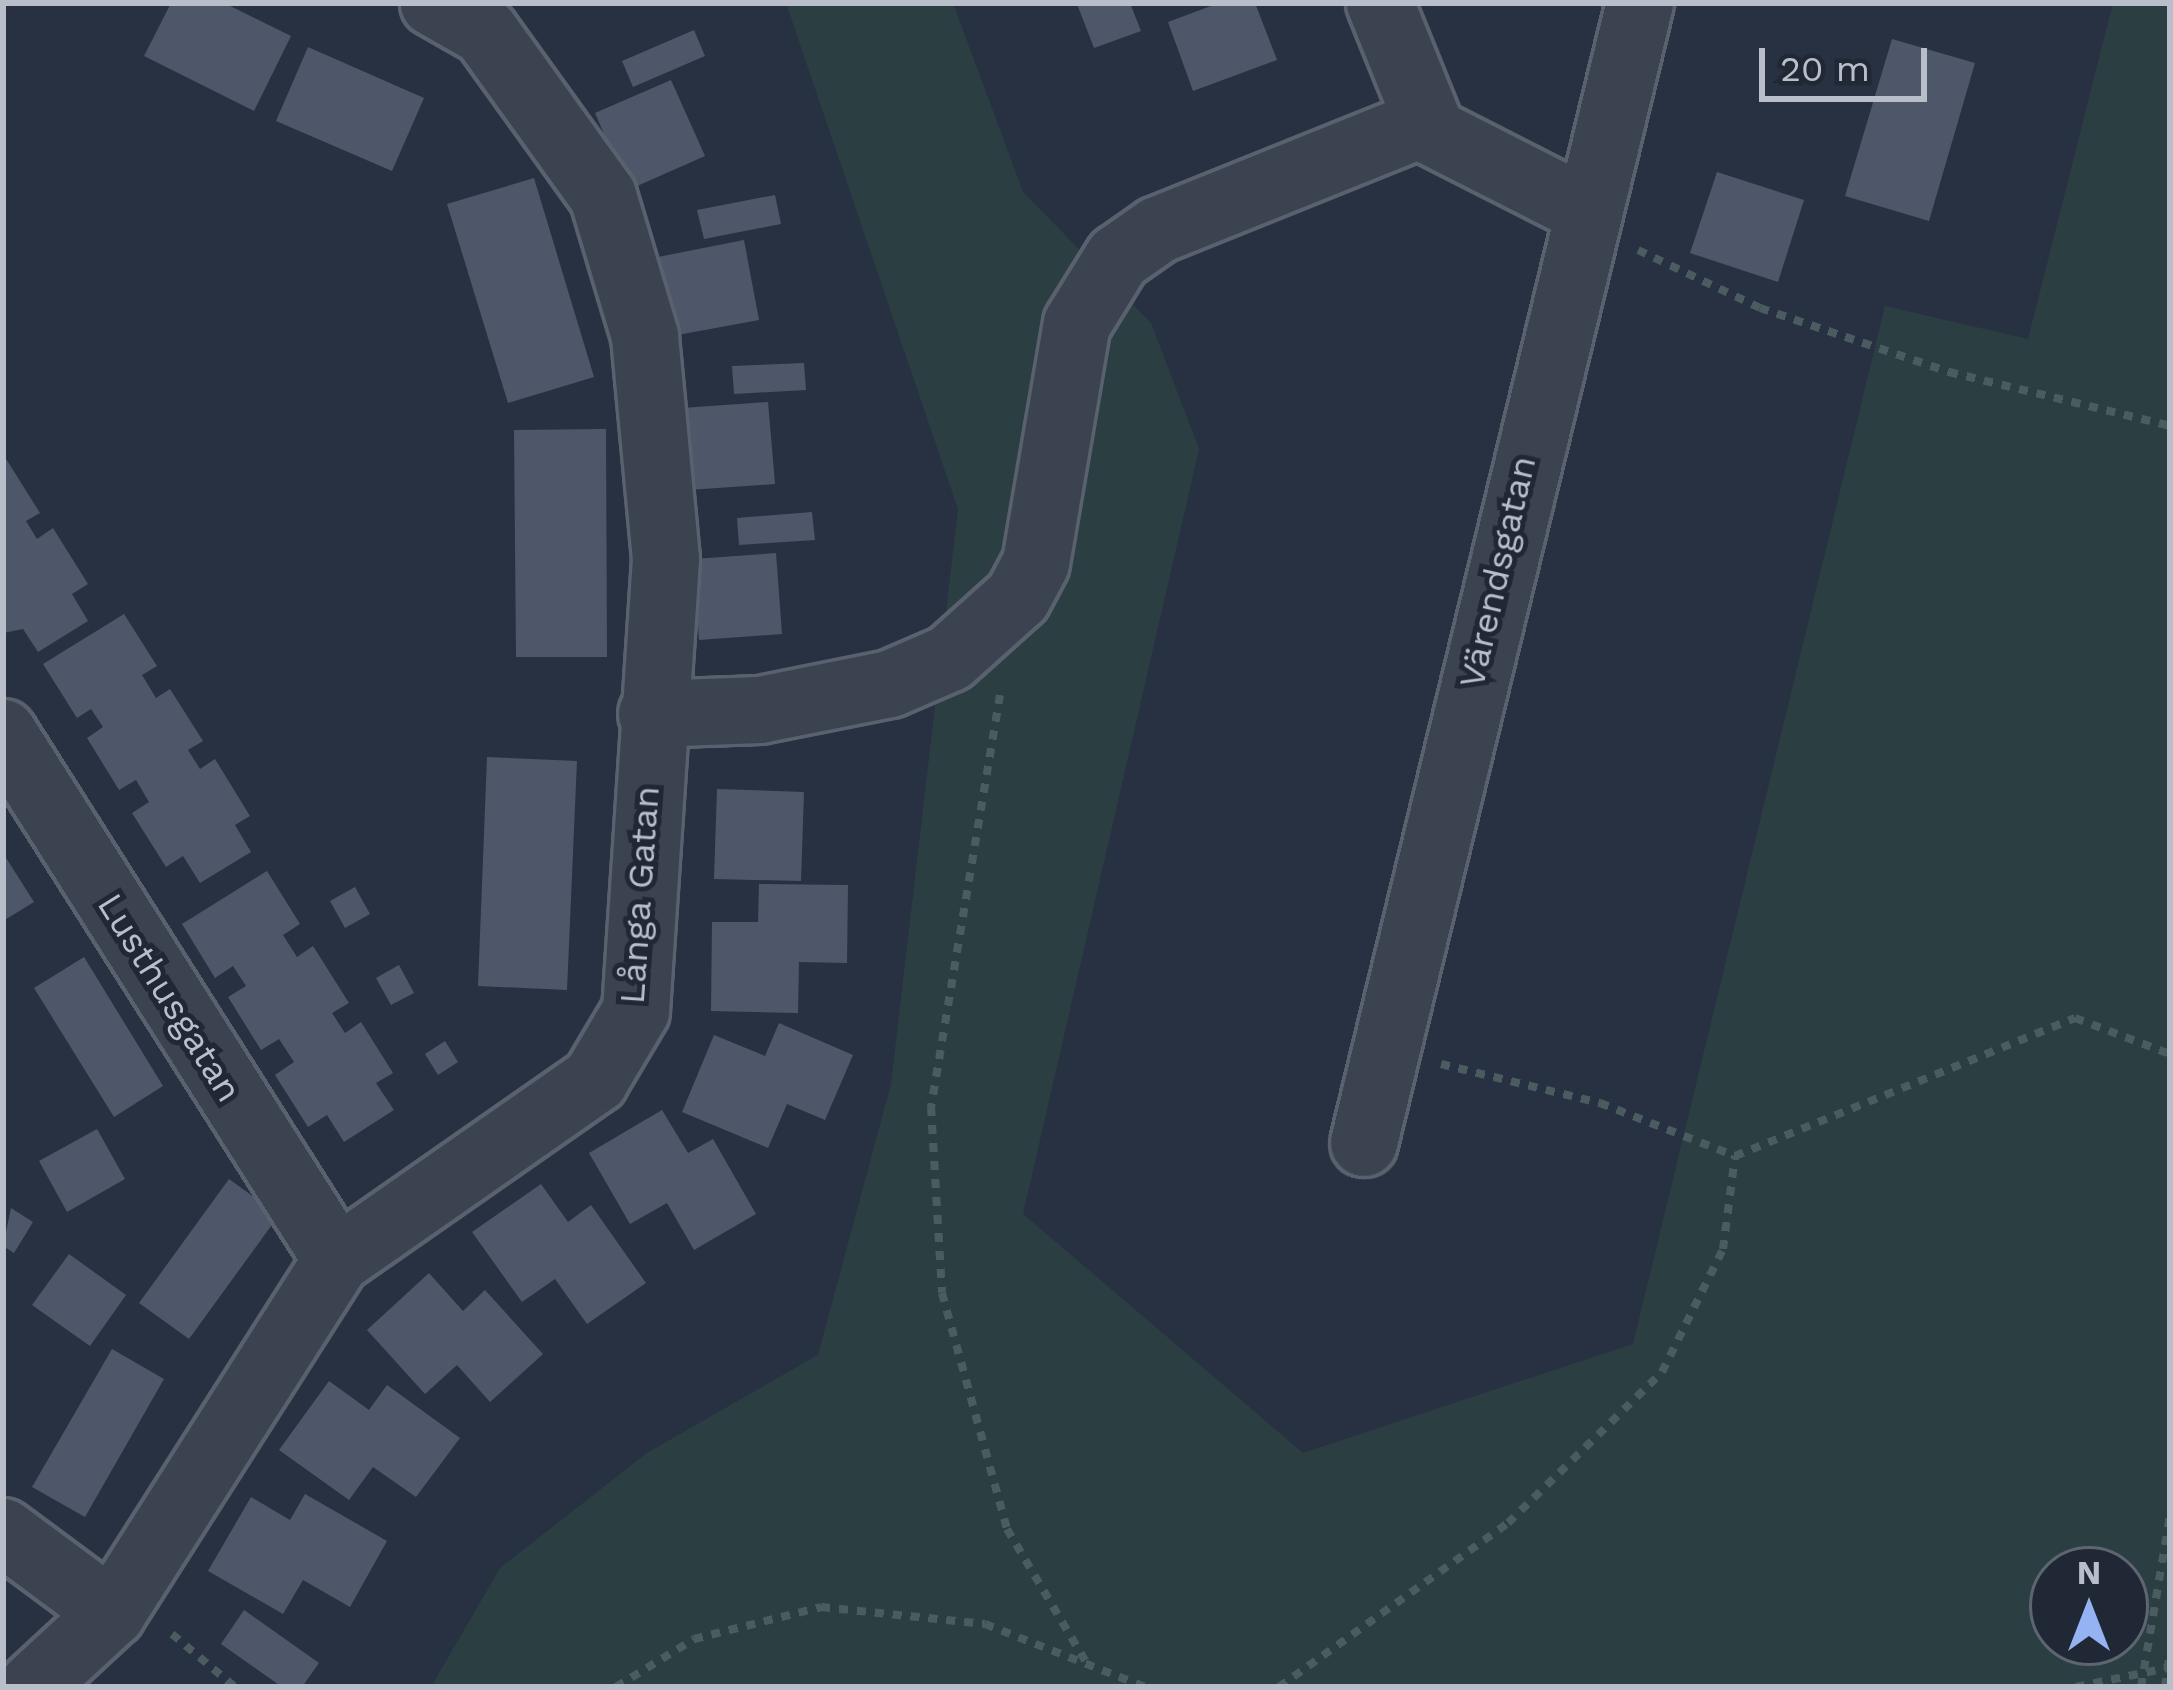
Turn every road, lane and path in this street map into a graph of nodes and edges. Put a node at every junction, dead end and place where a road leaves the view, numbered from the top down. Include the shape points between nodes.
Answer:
1 (1380, 3) edge
2 (1640, 3) edge
3 (454, 8) edge
4 (1426, 122) junction
5 (1583, 208) junction
6 (2170, 426) edge
7 (1001, 688) dead end
8 (652, 714) junction
9 (3, 734) edge
10 (1385, 1053) junction
11 (2170, 1054) edge
12 (1364, 1143) dead end
13 (1735, 1156) junction
14 (337, 1260) junction
15 (2170, 1514) edge
16 (3, 1532) edge
17 (112, 1613) junction
18 (2170, 1652) edge
19 (1087, 1664) junction
20 (2168, 1668) edge
21 (2143, 1671) junction
22 (32, 1687) edge
23 (236, 1687) edge
24 (616, 1687) edge
25 (1145, 1687) edge
26 (1279, 1687) edge
27 (2076, 1687) edge
28 (2141, 1687) edge
29 (2165, 1687) edge

1 - 4 street
2 - 5 street, Värendsgatan
3 - 8 street, Långa Gatan via 485,32 603,196 645,335 666,559
4 - 5 street
4 - 8 street via 1159,230 1118,258 1077,324 1036,563 1018,597 950,658 890,684 760,710
5 - 6 path via 1606,234 1760,308 1949,372
5 - 10 street, Värendsgatan
7 - 19 path via 931,1107 942,1293 1007,1529
8 - 14 street, Långa Gatan via 625,1044 595,1080
9 - 14 street, Lusthusgatan
10 - 12 street, Värendsgatan
10 - 13 path via 1600,1102
11 - 13 path via 2075,1018
13 - 26 path via 1723,1249 1662,1372 1508,1522
14 - 17 street, Långa Gatan
15 - 21 path
16 - 17 street
17 - 22 street, Långa Gatan
17 - 23 path via 169,1632
18 - 20 path
19 - 24 path via 985,1624 820,1606 694,1639
19 - 25 path
20 - 21 path
20 - 29 path
21 - 27 path
21 - 28 path

